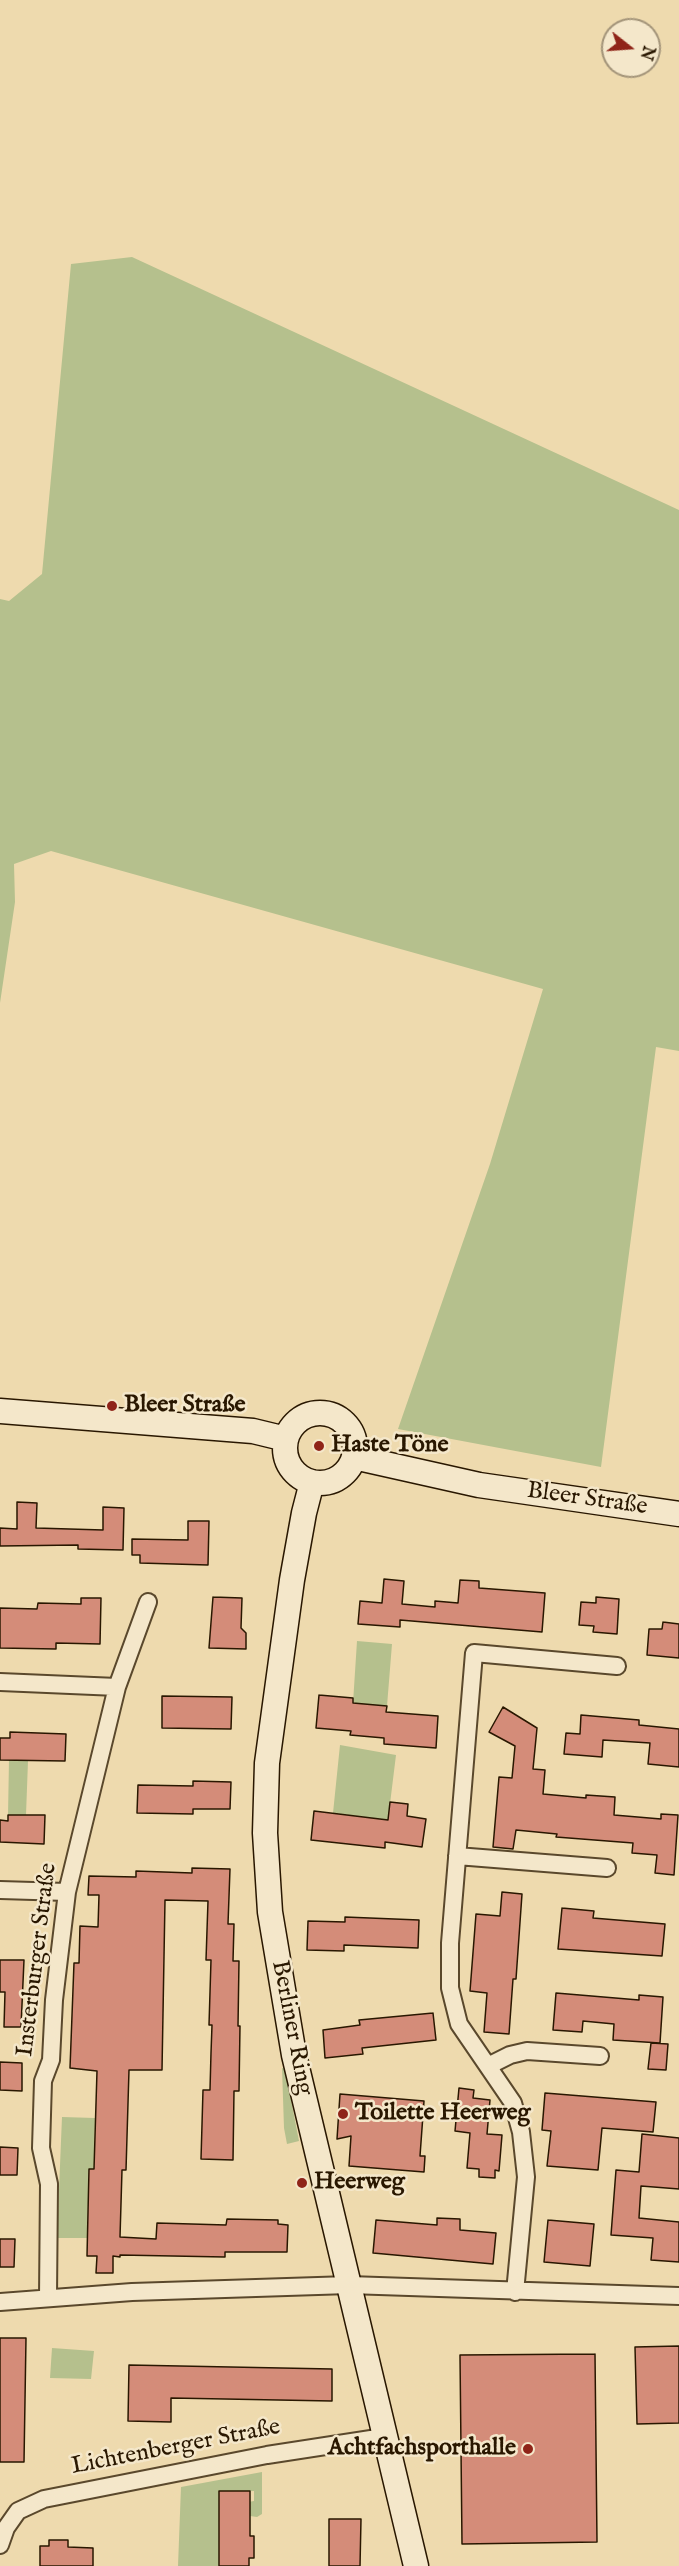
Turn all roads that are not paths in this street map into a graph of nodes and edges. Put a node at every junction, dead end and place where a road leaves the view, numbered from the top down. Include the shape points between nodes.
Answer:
1 (0, 1411) edge
2 (286, 1438) junction
3 (354, 1457) junction
4 (312, 1482) junction
5 (679, 1514) edge
6 (148, 1602) dead end
7 (617, 1666) dead end
8 (0, 1682) edge
9 (117, 1687) junction
10 (457, 1856) junction
11 (607, 1868) dead end
12 (0, 1890) edge
13 (67, 1893) junction
14 (600, 2056) dead end
15 (488, 2066) junction
16 (349, 2285) junction
17 (515, 2292) junction
18 (679, 2296) edge
19 (48, 2297) junction
20 (0, 2302) edge
21 (384, 2437) junction
22 (0, 2545) edge
23 (416, 2566) edge

1 - 2 street via 253,1431
2 - 3 street via 305,1416 334,1415 354,1437
2 - 4 street via 288,1462 298,1475
3 - 4 street via 339,1478
3 - 5 street, Bleer Straße via 479,1485
4 - 16 street, Berliner Ring via 292,1580 267,1763 265,1833 270,1912 292,2044
6 - 9 street, Insterburger Straße
7 - 10 street via 474,1653
8 - 9 street
9 - 13 street, Insterburger Straße
10 - 11 street
10 - 15 street via 450,1988 459,2024
12 - 13 street
13 - 19 street, Insterburger Straße via 51,2060 43,2081 41,2148 49,2184
14 - 15 street via 527,2051
15 - 17 street via 513,2103 521,2132 525,2176
16 - 17 street
16 - 19 street
16 - 21 street, Berliner Ring
17 - 18 street
19 - 20 street
21 - 22 street, Lichtenberger Straße via 267,2455 44,2499 18,2511
21 - 23 street, Berliner Ring

